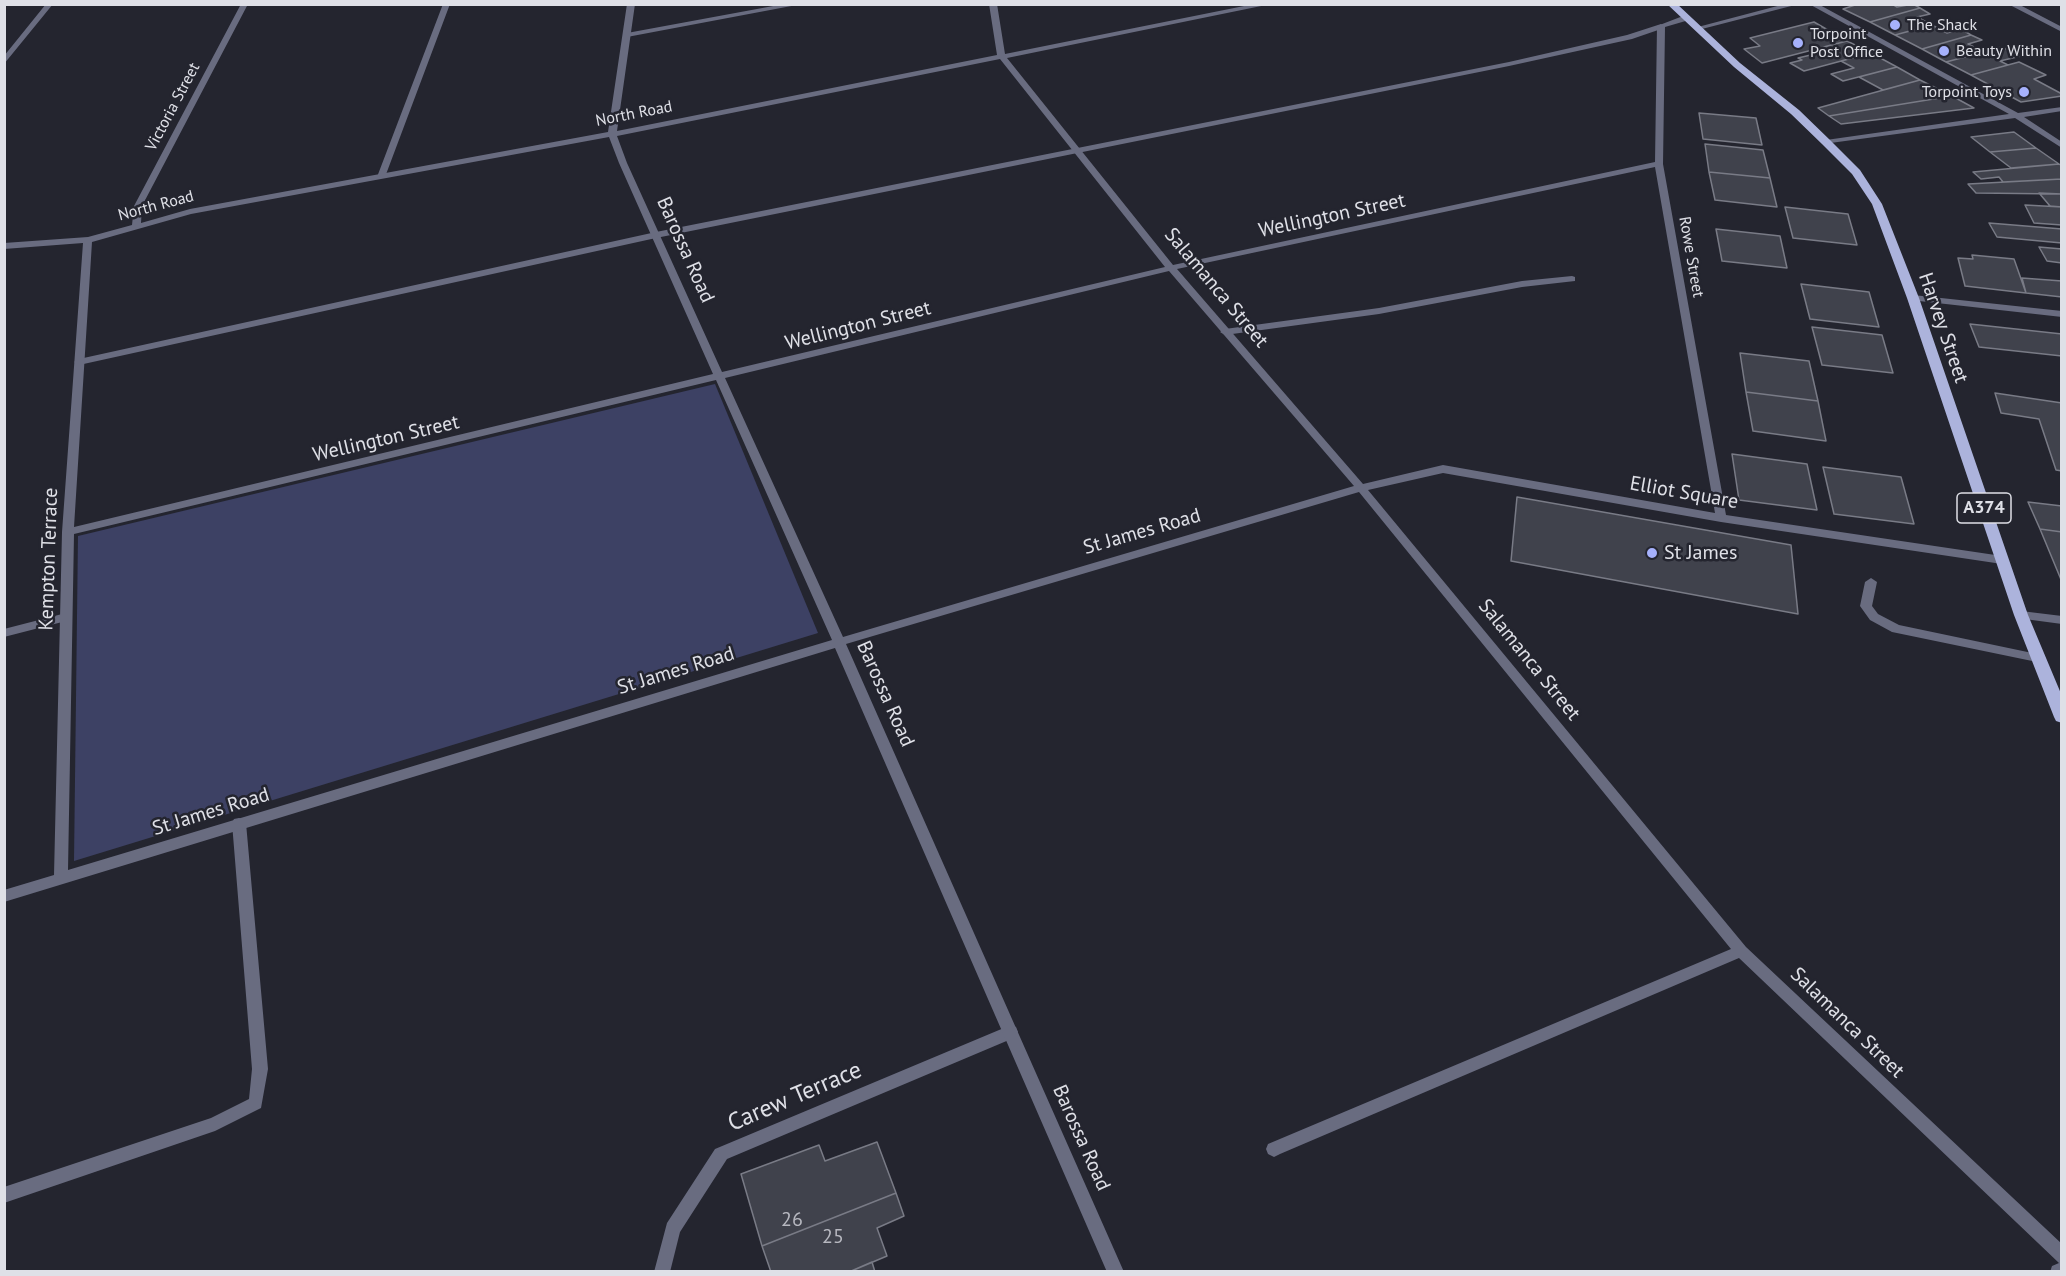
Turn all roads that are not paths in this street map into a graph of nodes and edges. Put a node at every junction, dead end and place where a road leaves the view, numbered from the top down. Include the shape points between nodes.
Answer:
1 (50, 4) edge
2 (245, 4) edge
3 (447, 4) edge
4 (631, 4) edge
5 (799, 4) edge
6 (993, 4) edge
7 (1268, 4) edge
8 (1671, 4) edge
9 (1796, 4) edge
10 (1812, 4) edge
11 (2011, 4) edge
12 (1686, 18) junction
13 (1661, 26) junction
14 (1698, 28) junction
15 (2061, 30) edge
16 (627, 35) junction
17 (1001, 56) junction
18 (4, 62) edge
19 (2061, 109) edge
20 (2015, 114) junction
21 (612, 134) junction
22 (1826, 142) junction
23 (2061, 146) edge
24 (1076, 150) junction
25 (1659, 164) junction
26 (381, 177) junction
27 (136, 226) junction
28 (656, 235) junction
29 (88, 240) junction
30 (4, 246) edge
31 (1171, 268) junction
32 (1572, 279) dead end
33 (1913, 298) junction
34 (2061, 314) edge
35 (1225, 332) junction
36 (79, 362) junction
37 (719, 378) junction
38 (1361, 488) junction
39 (1720, 518) junction
40 (68, 532) junction
41 (2002, 560) junction
42 (1871, 582) dead end
43 (2021, 615) junction
44 (66, 617) junction
45 (2061, 620) edge
46 (4, 633) edge
47 (839, 642) junction
48 (2037, 658) junction
49 (2061, 717) edge
50 (239, 823) junction
51 (61, 879) junction
52 (4, 896) edge
53 (1742, 951) junction
54 (1011, 1032) junction
55 (1274, 1149) dead end
56 (4, 1196) edge
57 (2061, 1256) edge
58 (662, 1272) edge
59 (1116, 1272) edge

1 - 18 street
2 - 27 street, Victoria Street via 138,206
3 - 26 street
4 - 16 street
5 - 16 street
6 - 17 street
7 - 17 street, North Road
8 - 12 main road, A374
9 - 14 street
10 - 20 street
11 - 15 street
12 - 13 street
12 - 14 main road, Harvey Street / A374
13 - 24 street via 1509,64
13 - 25 street, Rowe Street
14 - 22 main road, Harvey Street / A374
16 - 21 street
17 - 21 street, North Road
17 - 24 street, Salamanca Street
19 - 20 street
20 - 22 street
20 - 23 street
21 - 26 street, North Road
21 - 28 street, Barossa Road
22 - 33 main road, Harvey Street / A374 via 1856,172 1877,204
24 - 28 street
24 - 31 street, Salamanca Street
25 - 31 street, Wellington Street
25 - 39 street, Rowe Street
26 - 27 street, North Road via 190,212
27 - 29 street, North Road
28 - 36 street
28 - 37 street, Barossa Road
29 - 30 street, North Road
29 - 36 street, Kempton Terrace
31 - 35 street, Salamanca Street
31 - 37 street, Wellington Street
32 - 35 street
33 - 34 street
33 - 41 main road, Harvey Street / A374
35 - 38 street, Salamanca Street
36 - 40 street, Kempton Terrace
37 - 40 street, Wellington Street
37 - 47 street, Barossa Road
38 - 39 street, Elliot Square via 1443,469
38 - 47 street, St James Road
38 - 53 street, Salamanca Street
39 - 41 street, Elliot Square
40 - 44 street, Kempton Terrace
41 - 43 main road, Harvey Street / A374
42 - 48 street via 1866,606 1874,617 1896,629
43 - 45 street
43 - 48 main road, Harvey Street / A374
44 - 46 street
44 - 51 street, Kempton Terrace
47 - 50 street, St James Road
47 - 54 street, Barossa Road
48 - 49 main road, Harvey Street / A374
50 - 51 street, St James Road
50 - 56 street via 259,1059 256,1103 215,1124
51 - 52 street, St James Road
53 - 55 street
53 - 57 street, Salamanca Street
54 - 58 street, Carew Terrace via 721,1154 672,1229
54 - 59 street, Barossa Road

